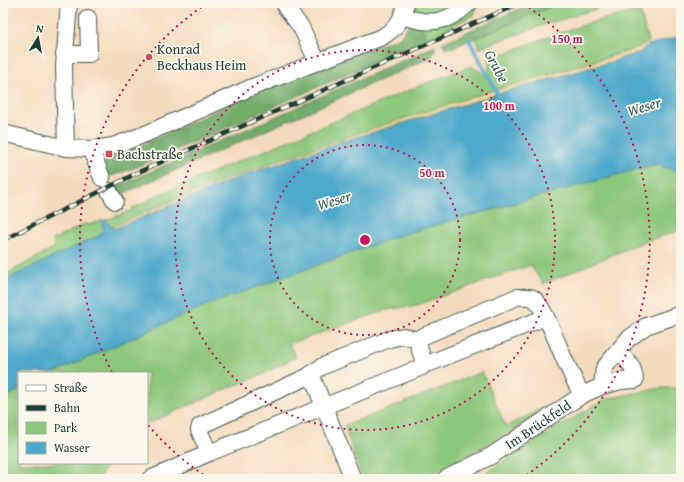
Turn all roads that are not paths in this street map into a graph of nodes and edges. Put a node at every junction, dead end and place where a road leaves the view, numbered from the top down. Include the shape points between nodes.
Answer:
1 (69, 3) edge
2 (284, 3) edge
3 (469, 3) edge
4 (405, 8) edge
5 (88, 18) dead end
6 (64, 54) junction
7 (317, 61) junction
8 (3, 133) edge
9 (66, 148) junction
10 (92, 149) junction
11 (109, 190) dead end
12 (681, 314) edge
13 (546, 317) junction
14 (418, 340) junction
15 (617, 352) junction
16 (424, 364) junction
17 (311, 374) junction
18 (602, 386) junction
19 (582, 395) junction
20 (325, 406) junction
21 (208, 452) junction
22 (150, 479) edge
23 (353, 479) edge
24 (445, 479) edge

1 - 6 street
2 - 7 street via 301,27
3 - 4 street via 462,11 433,23 420,22
4 - 7 street via 393,31
5 - 6 street via 89,54
6 - 9 street
7 - 10 street via 143,136 113,146
8 - 9 street
9 - 10 street
10 - 11 street
12 - 15 street via 646,326 628,339
13 - 14 street via 533,298 517,297
13 - 16 street
13 - 19 street
14 - 16 street
14 - 17 street via 403,336 389,339 321,367
15 - 18 street via 604,368
15 - 18 street, Im Brückfeld via 627,359 633,368 635,380
16 - 20 street
17 - 20 street
17 - 21 street via 200,426 199,430
18 - 19 street, Im Brückfeld
19 - 24 street, Im Brückfeld via 491,456
20 - 21 street
20 - 23 street
21 - 22 street

